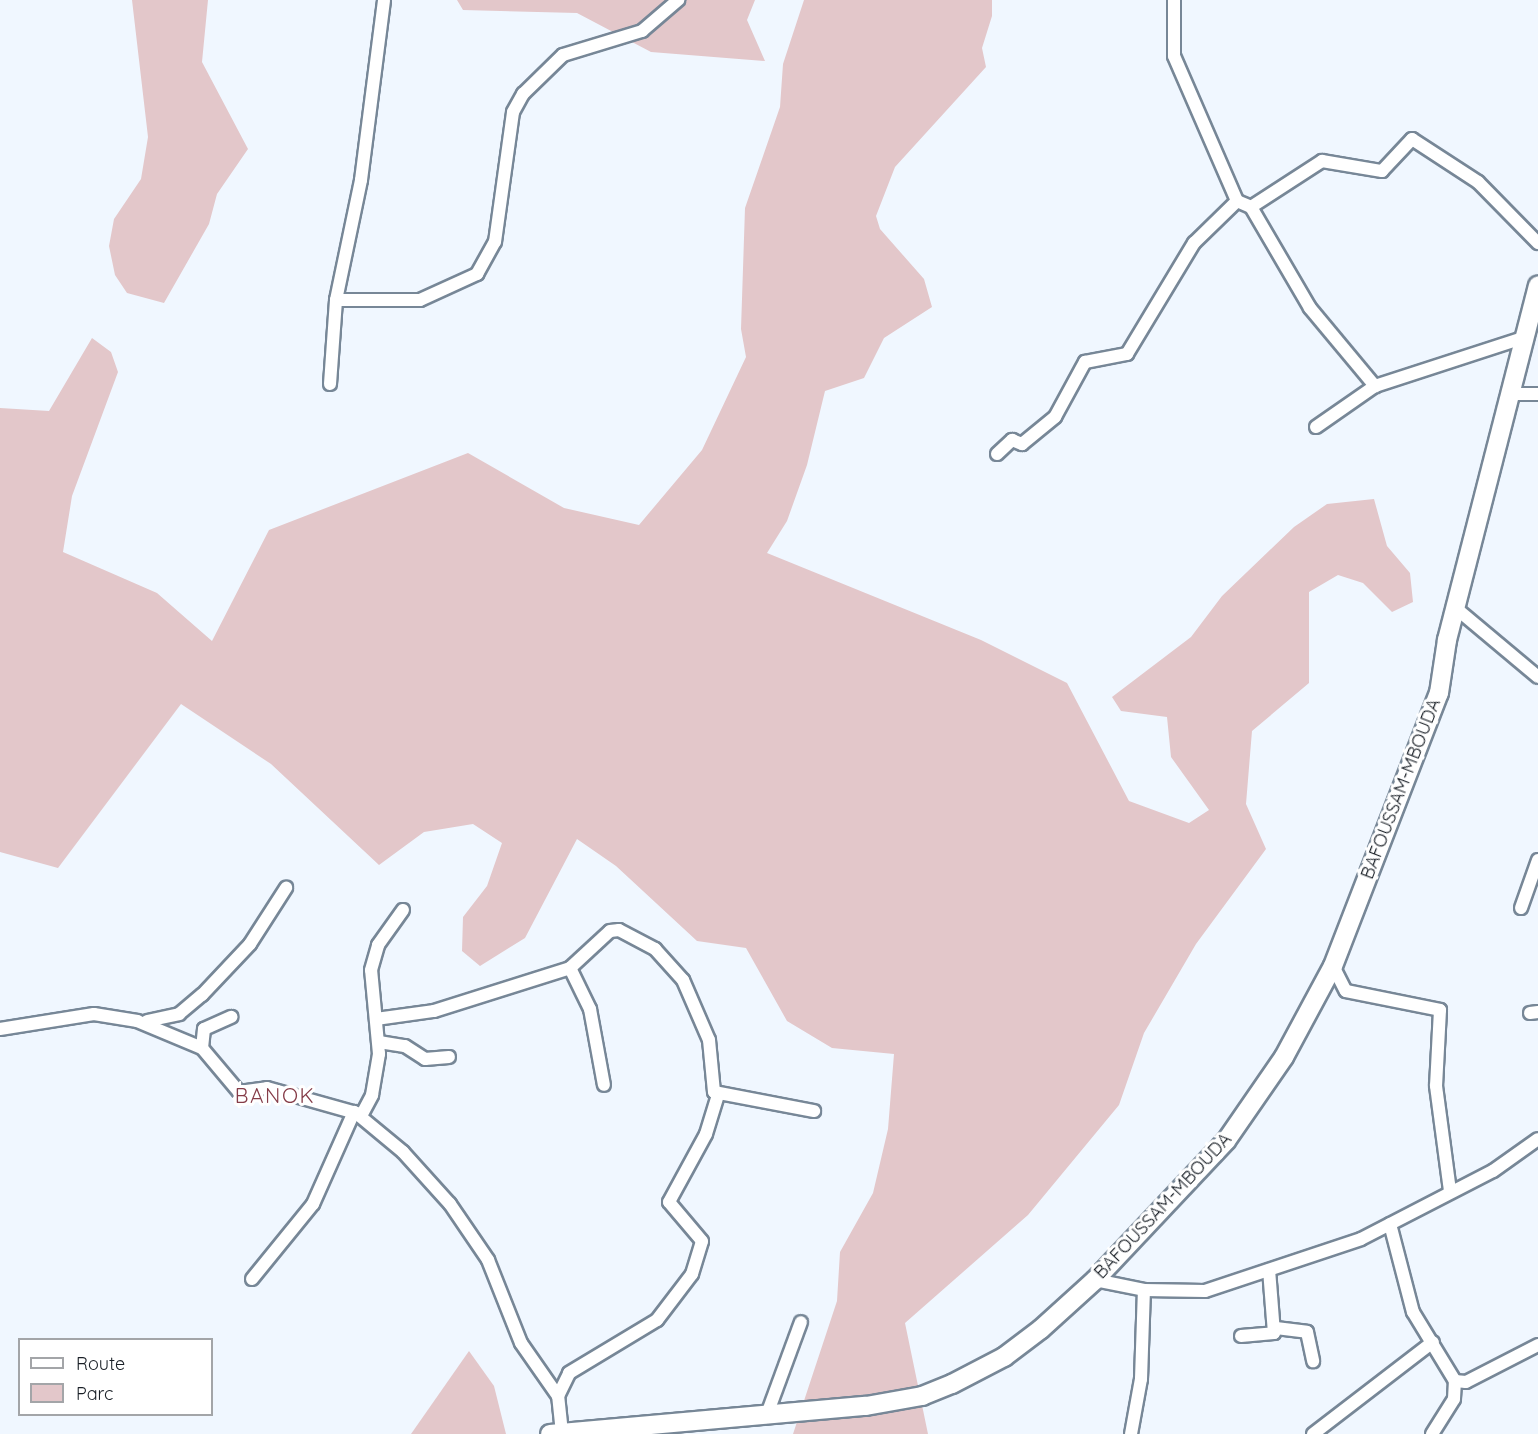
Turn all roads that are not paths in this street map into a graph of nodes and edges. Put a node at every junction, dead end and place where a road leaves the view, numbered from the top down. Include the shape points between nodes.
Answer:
1 (384, 0) edge
2 (678, 0) edge
3 (1174, 0) edge
4 (1237, 201) junction
5 (1251, 207) junction
6 (1538, 243) edge
7 (1538, 286) edge
8 (336, 300) junction
9 (1526, 337) junction
10 (330, 384) dead end
11 (1375, 386) junction
12 (1514, 394) junction
13 (1538, 394) edge
14 (1316, 428) dead end
15 (996, 454) dead end
16 (1458, 610) junction
17 (1538, 677) edge
18 (1538, 860) edge
19 (286, 888) dead end
20 (1521, 908) dead end
21 (403, 910) dead end
22 (1333, 966) junction
23 (570, 968) junction
24 (231, 1017) dead end
25 (376, 1018) junction
26 (140, 1022) junction
27 (0, 1029) edge
28 (378, 1042) junction
29 (202, 1048) junction
30 (449, 1057) dead end
31 (604, 1085) dead end
32 (718, 1095) junction
33 (814, 1111) dead end
34 (357, 1114) junction
35 (1538, 1139) edge
36 (1450, 1191) junction
37 (1390, 1224) junction
38 (1269, 1270) junction
39 (252, 1279) dead end
40 (1095, 1280) junction
41 (1144, 1290) junction
42 (801, 1322) dead end
43 (1276, 1328) junction
44 (1241, 1336) dead end
45 (1433, 1342) junction
46 (1538, 1345) edge
47 (1313, 1361) dead end
48 (1455, 1381) junction
49 (558, 1396) junction
50 (766, 1418) junction
51 (670, 1428) edge
52 (556, 1433) edge
53 (1131, 1434) edge
54 (1313, 1434) edge
55 (1432, 1434) edge

1 - 8 street via 361,180
2 - 8 street via 642,31 563,56 523,94 513,112 495,242 477,274 420,300
3 - 4 street via 1174,56
4 - 5 street
4 - 15 street via 1194,243 1127,354 1085,362 1055,417 1022,444 1012,440
5 - 6 street via 1322,161 1382,171 1412,139 1478,182
5 - 11 street via 1310,308
7 - 9 highway, BAFOUSSAM-MBOUDA
8 - 10 street
9 - 11 street
9 - 12 highway, BAFOUSSAM-MBOUDA
11 - 14 street
12 - 13 street
12 - 16 highway, BAFOUSSAM-MBOUDA
16 - 17 street
16 - 22 highway, BAFOUSSAM-MBOUDA via 1447,640 1439,693
18 - 20 street
19 - 26 street via 256,937 202,995 179,1014
21 - 25 street via 378,945 371,970
22 - 36 street via 1346,991 1440,1010 1436,1086
22 - 40 highway, BAFOUSSAM-MBOUDA via 1284,1057 1226,1141
23 - 25 street via 426,1013
23 - 31 street via 590,1009
23 - 32 street via 614,929 655,949 679,974 700,1016 708,1040 711,1086
24 - 29 street via 204,1029
25 - 28 street
26 - 27 street via 94,1014
26 - 29 street
28 - 30 street via 405,1046 425,1059
28 - 34 street via 372,1095
29 - 34 street via 239,1092 267,1088
32 - 33 street
32 - 49 street via 706,1134 669,1202 702,1241 686,1285 657,1320 578,1365
34 - 39 street via 313,1204
34 - 49 street via 450,1204 488,1260 521,1343
35 - 36 street via 1493,1171
36 - 37 street
37 - 38 street via 1351,1243
37 - 45 street via 1405,1293
38 - 41 street via 1205,1292
38 - 43 street
40 - 41 street
40 - 50 highway, BAFOUSSAM-MBOUDA via 1004,1357 922,1396
41 - 53 street via 1141,1379
42 - 50 street
43 - 44 street via 1270,1336
43 - 47 street via 1307,1332
45 - 48 street
45 - 54 street
46 - 48 street via 1466,1382
48 - 55 street via 1454,1399
49 - 52 street
50 - 51 highway, BAFOUSSAM-MBOUDA
51 - 52 highway, BAFOUSSAM-MBOUDA

